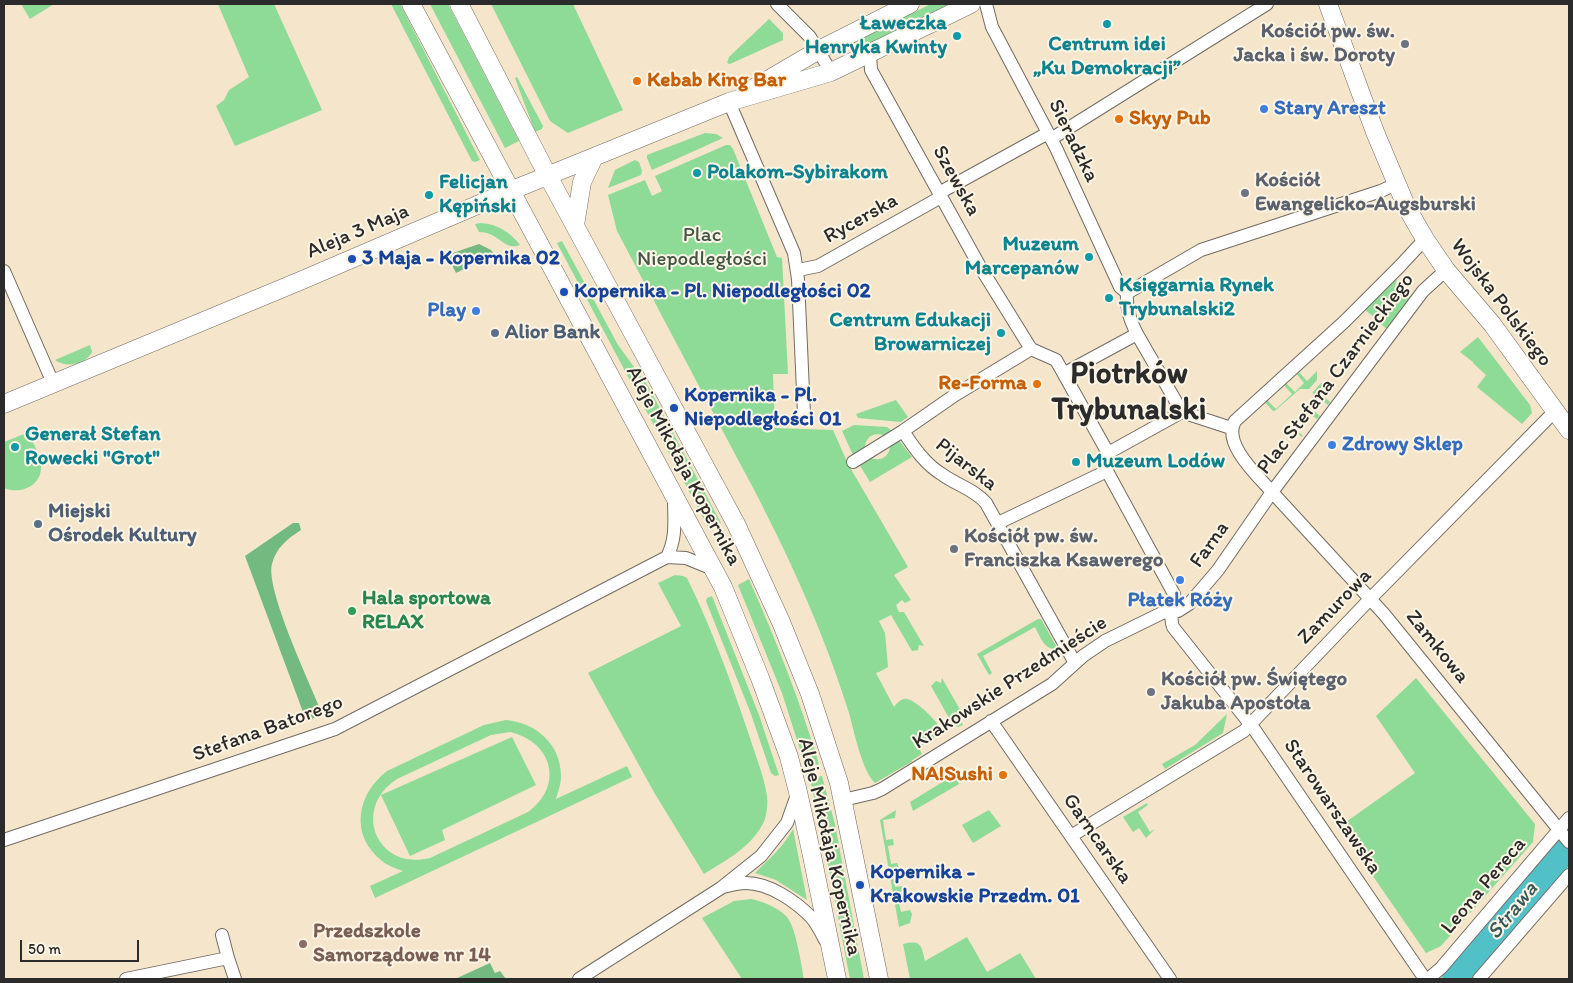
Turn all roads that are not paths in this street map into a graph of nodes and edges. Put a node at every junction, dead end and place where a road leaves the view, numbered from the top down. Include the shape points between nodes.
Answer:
1 (411, 4) edge
2 (459, 4) edge
3 (777, 4) edge
4 (910, 4) edge
5 (971, 4) edge
6 (986, 4) edge
7 (1267, 4) edge
8 (1328, 4) edge
9 (819, 50) junction
10 (870, 54) junction
11 (831, 72) junction
12 (729, 102) junction
13 (1050, 136) junction
14 (594, 157) junction
15 (548, 176) junction
16 (1396, 184) junction
17 (510, 191) junction
18 (941, 195) junction
19 (575, 225) junction
20 (1425, 239) junction
21 (798, 270) junction
22 (1446, 270) junction
23 (4, 271) edge
24 (1128, 293) junction
25 (1137, 334) junction
26 (1031, 350) junction
27 (1065, 374) junction
28 (53, 383) junction
29 (4, 404) edge
30 (1555, 411) junction
31 (1182, 412) junction
32 (804, 414) dead end
33 (1231, 428) junction
34 (1569, 430) edge
35 (903, 431) junction
36 (1108, 453) junction
37 (853, 462) dead end
38 (1107, 471) junction
39 (1272, 492) junction
40 (674, 495) junction
41 (998, 523) junction
42 (667, 556) junction
43 (713, 569) junction
44 (1370, 599) junction
45 (1172, 612) junction
46 (1075, 663) junction
47 (991, 722) junction
48 (1250, 724) junction
49 (798, 792) junction
50 (843, 800) junction
51 (1569, 818) edge
52 (1564, 835) edge
53 (1071, 836) junction
54 (4, 840) edge
55 (1569, 875) edge
56 (720, 888) junction
57 (222, 934) dead end
58 (831, 950) junction
59 (228, 958) junction
60 (126, 979) edge
61 (235, 979) edge
62 (579, 979) edge
63 (836, 979) edge
64 (879, 979) edge
65 (1170, 979) edge
66 (1427, 979) edge
67 (1479, 979) edge

1 - 17 main road, Aleje Mikołaja Kopernika
2 - 15 main road, Aleje Mikołaja Kopernika
3 - 9 street via 803,28
4 - 9 main road
5 - 10 main road
6 - 13 street, Sieradzka via 992,27
7 - 13 street, Rycerska
8 - 16 main road, Wojska Polskiego
9 - 11 street
9 - 12 main road
10 - 11 main road
10 - 18 street, Szewska via 871,70
11 - 12 main road
12 - 14 main road, Aleja 3 Maja
12 - 21 street via 792,246
13 - 18 street, Rycerska
13 - 24 street, Sieradzka via 1120,287
14 - 15 main road, Aleja 3 Maja
14 - 19 main road via 582,182
15 - 17 main road, Aleja 3 Maja
15 - 19 main road, Aleje Mikołaja Kopernika
16 - 20 main road, Wojska Polskiego
16 - 24 street via 1201,250
17 - 28 main road, Aleja 3 Maja
17 - 40 main road, Aleje Mikołaja Kopernika
18 - 21 street, Rycerska via 818,266
18 - 26 street, Szewska
19 - 50 main road, Aleje Mikołaja Kopernika via 736,524 810,694
20 - 22 main road, Wojska Polskiego
20 - 33 street, Plac Stefana Czarnieckiego via 1344,322 1239,416
21 - 32 street
22 - 30 main road, Wojska Polskiego via 1492,324
22 - 39 street, Plac Stefana Czarnieckiego via 1423,291
23 - 28 street
24 - 25 street via 1127,308
25 - 27 street
25 - 31 street
26 - 27 street via 1056,360
26 - 35 street via 955,395
27 - 36 street
28 - 29 main road, Aleja 3 Maja
30 - 34 main road, Wojska Polskiego
30 - 44 street, Zamurowa
31 - 33 street
31 - 36 street
33 - 39 street, Plac Stefana Czarnieckiego via 1231,436 1244,460
35 - 37 street
35 - 41 street, Pijarska via 933,469 982,497
36 - 38 street
38 - 41 street
38 - 45 street, Starowarszawska via 1174,594 1176,602
39 - 44 street, Zamkowa
39 - 45 street, Farna via 1202,590 1187,605
40 - 42 street via 674,538
40 - 43 main road, Aleje Mikołaja Kopernika
41 - 46 street, Pijarska
42 - 43 street via 686,558
42 - 54 street, Stefana Batorego via 334,729
43 - 49 main road, Aleje Mikołaja Kopernika via 760,678 789,757
44 - 48 street, Zamurowa
44 - 52 street, Zamkowa
45 - 46 street, Krakowskie Przedmieście via 1131,627 1090,650
45 - 48 street, Starowarszawska via 1173,627
46 - 47 street, Krakowskie Przedmieście via 1052,684
47 - 50 street, Krakowskie Przedmieście via 882,789
47 - 53 street, Garncarska
48 - 53 street, Zamurowa via 1237,736
48 - 66 street, Starowarszawska
49 - 56 street via 787,823 776,838 760,856
49 - 58 main road, Aleje Mikołaja Kopernika
50 - 64 main road, Aleje Mikołaja Kopernika
51 - 52 street, Leona Pereca
52 - 66 street, Leona Pereca via 1441,968
53 - 65 street, Garncarska
55 - 67 street
56 - 58 street via 746,883 775,892 811,918
56 - 62 street
57 - 59 street
58 - 63 main road, Aleje Mikołaja Kopernika
59 - 60 street
59 - 61 street

